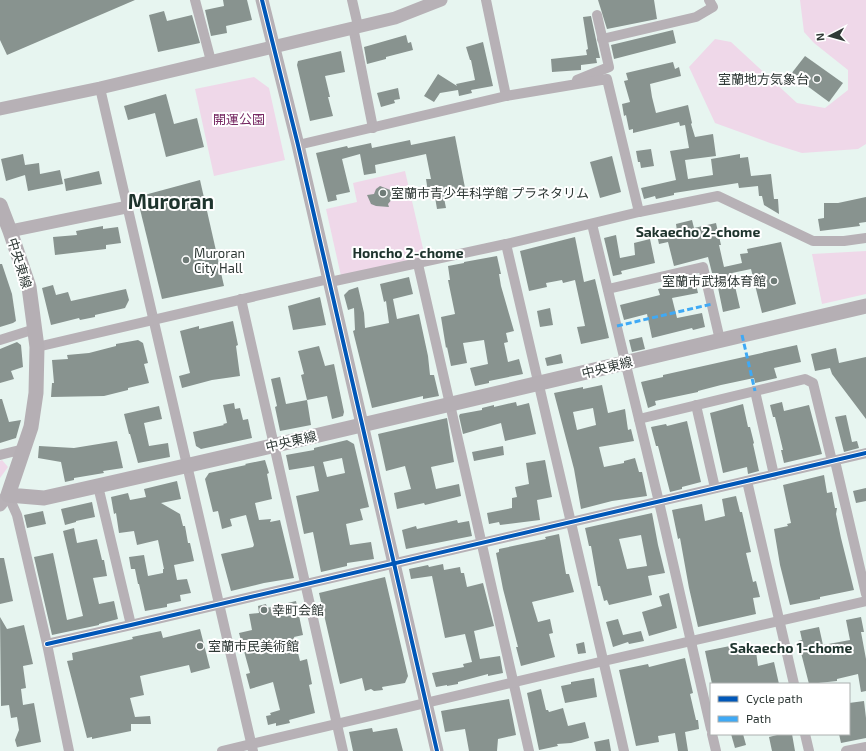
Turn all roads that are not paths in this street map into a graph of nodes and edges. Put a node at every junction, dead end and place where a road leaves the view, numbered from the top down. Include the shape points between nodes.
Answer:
1 (195, 0) edge
2 (262, 0) edge
3 (352, 0) edge
4 (441, 0) edge
5 (486, 0) edge
6 (709, 0) edge
7 (597, 15) dead end
8 (355, 26) junction
9 (602, 39) junction
10 (274, 46) junction
11 (210, 62) junction
12 (100, 88) junction
13 (556, 88) junction
14 (506, 96) junction
15 (0, 109) edge
16 (373, 128) junction
17 (298, 145) junction
18 (0, 205) edge
19 (127, 207) junction
20 (639, 212) junction
21 (592, 224) junction
22 (6, 229) edge
23 (866, 238) edge
24 (506, 244) junction
25 (418, 264) junction
26 (330, 281) junction
27 (608, 289) junction
28 (241, 299) junction
29 (866, 306) edge
30 (153, 319) junction
31 (35, 329) junction
32 (0, 340) edge
33 (720, 340) junction
34 (37, 347) junction
35 (625, 362) junction
36 (537, 385) junction
37 (755, 391) junction
38 (450, 405) junction
39 (696, 405) junction
40 (639, 419) junction
41 (362, 425) junction
42 (274, 445) junction
43 (24, 449) junction
44 (866, 453) edge
45 (0, 455) edge
46 (833, 461) junction
47 (187, 466) junction
48 (774, 475) junction
49 (747, 481) junction
50 (98, 486) junction
51 (715, 488) junction
52 (4, 500) edge
53 (659, 502) junction
54 (572, 522) junction
55 (482, 543) junction
56 (394, 563) junction
57 (306, 584) junction
58 (866, 594) edge
59 (866, 601) edge
60 (220, 604) junction
61 (779, 622) junction
62 (131, 625) junction
63 (691, 641) junction
64 (47, 644) junction
65 (604, 661) junction
66 (513, 682) junction
67 (794, 683) edge
68 (426, 704) junction
69 (337, 725) junction
70 (710, 725) edge
71 (712, 735) edge
72 (805, 735) edge
73 (866, 747) edge
74 (253, 748) edge
75 (69, 751) edge
76 (222, 751) edge
77 (343, 751) edge
78 (437, 751) edge
79 (529, 751) edge
80 (624, 751) edge
81 (716, 751) edge
82 (809, 751) edge
83 (846, 751) edge

1 - 11 street
2 - 10 street
3 - 8 street
4 - 8 street via 395,18
5 - 14 street
6 - 9 street via 713,7 696,17
7 - 9 street
8 - 10 street
8 - 16 street
9 - 13 street via 609,67
10 - 11 street
10 - 17 street
11 - 12 street
12 - 15 street
12 - 19 street
13 - 14 street
13 - 20 street via 607,79
14 - 16 street
16 - 17 street
17 - 26 street
18 - 22 main road, 中央東線
19 - 22 street
19 - 30 street
20 - 21 street
20 - 23 street via 718,196 813,241
21 - 24 street
21 - 27 street
22 - 31 main road, 中央東線 via 29,287
24 - 25 street
24 - 36 street
25 - 26 street
25 - 38 street
26 - 28 street
26 - 41 street
27 - 33 street via 703,267
27 - 35 street
28 - 30 street
28 - 42 street
29 - 33 main road, 中央東線
30 - 34 street
30 - 47 street
31 - 32 street
31 - 34 main road, 中央東線
33 - 35 main road, 中央東線
34 - 43 main road, 中央東線 via 36,393 31,427
35 - 36 main road, 中央東線
35 - 40 street
36 - 38 main road, 中央東線
36 - 54 street
37 - 39 street
37 - 46 street via 805,379 813,383
37 - 48 street
38 - 41 main road, 中央東線
38 - 55 street
39 - 40 street
39 - 51 street
40 - 53 street
41 - 42 main road, 中央東線
41 - 56 street
42 - 47 main road, 中央東線
42 - 57 street
43 - 45 street
43 - 52 main road, 中央東線
44 - 46 street
46 - 48 street
46 - 58 street
47 - 50 main road, 中央東線
47 - 60 street
48 - 49 street
49 - 51 street
49 - 61 street
50 - 52 main road, 中央東線 via 44,498
50 - 62 street
51 - 53 street
52 - 64 street via 17,515
53 - 54 street
53 - 63 street
54 - 55 street
54 - 65 street
55 - 56 street
55 - 66 street
56 - 57 street
56 - 68 street
57 - 60 street
57 - 69 street
59 - 61 street
60 - 62 street
60 - 74 street
61 - 63 street
61 - 67 street
62 - 64 street
63 - 65 street
63 - 70 street
64 - 75 street
65 - 66 street
65 - 80 street
66 - 68 street
66 - 79 street
68 - 69 street
68 - 78 street
69 - 74 street
69 - 77 street
71 - 81 street
72 - 82 street
73 - 83 street
74 - 76 street

